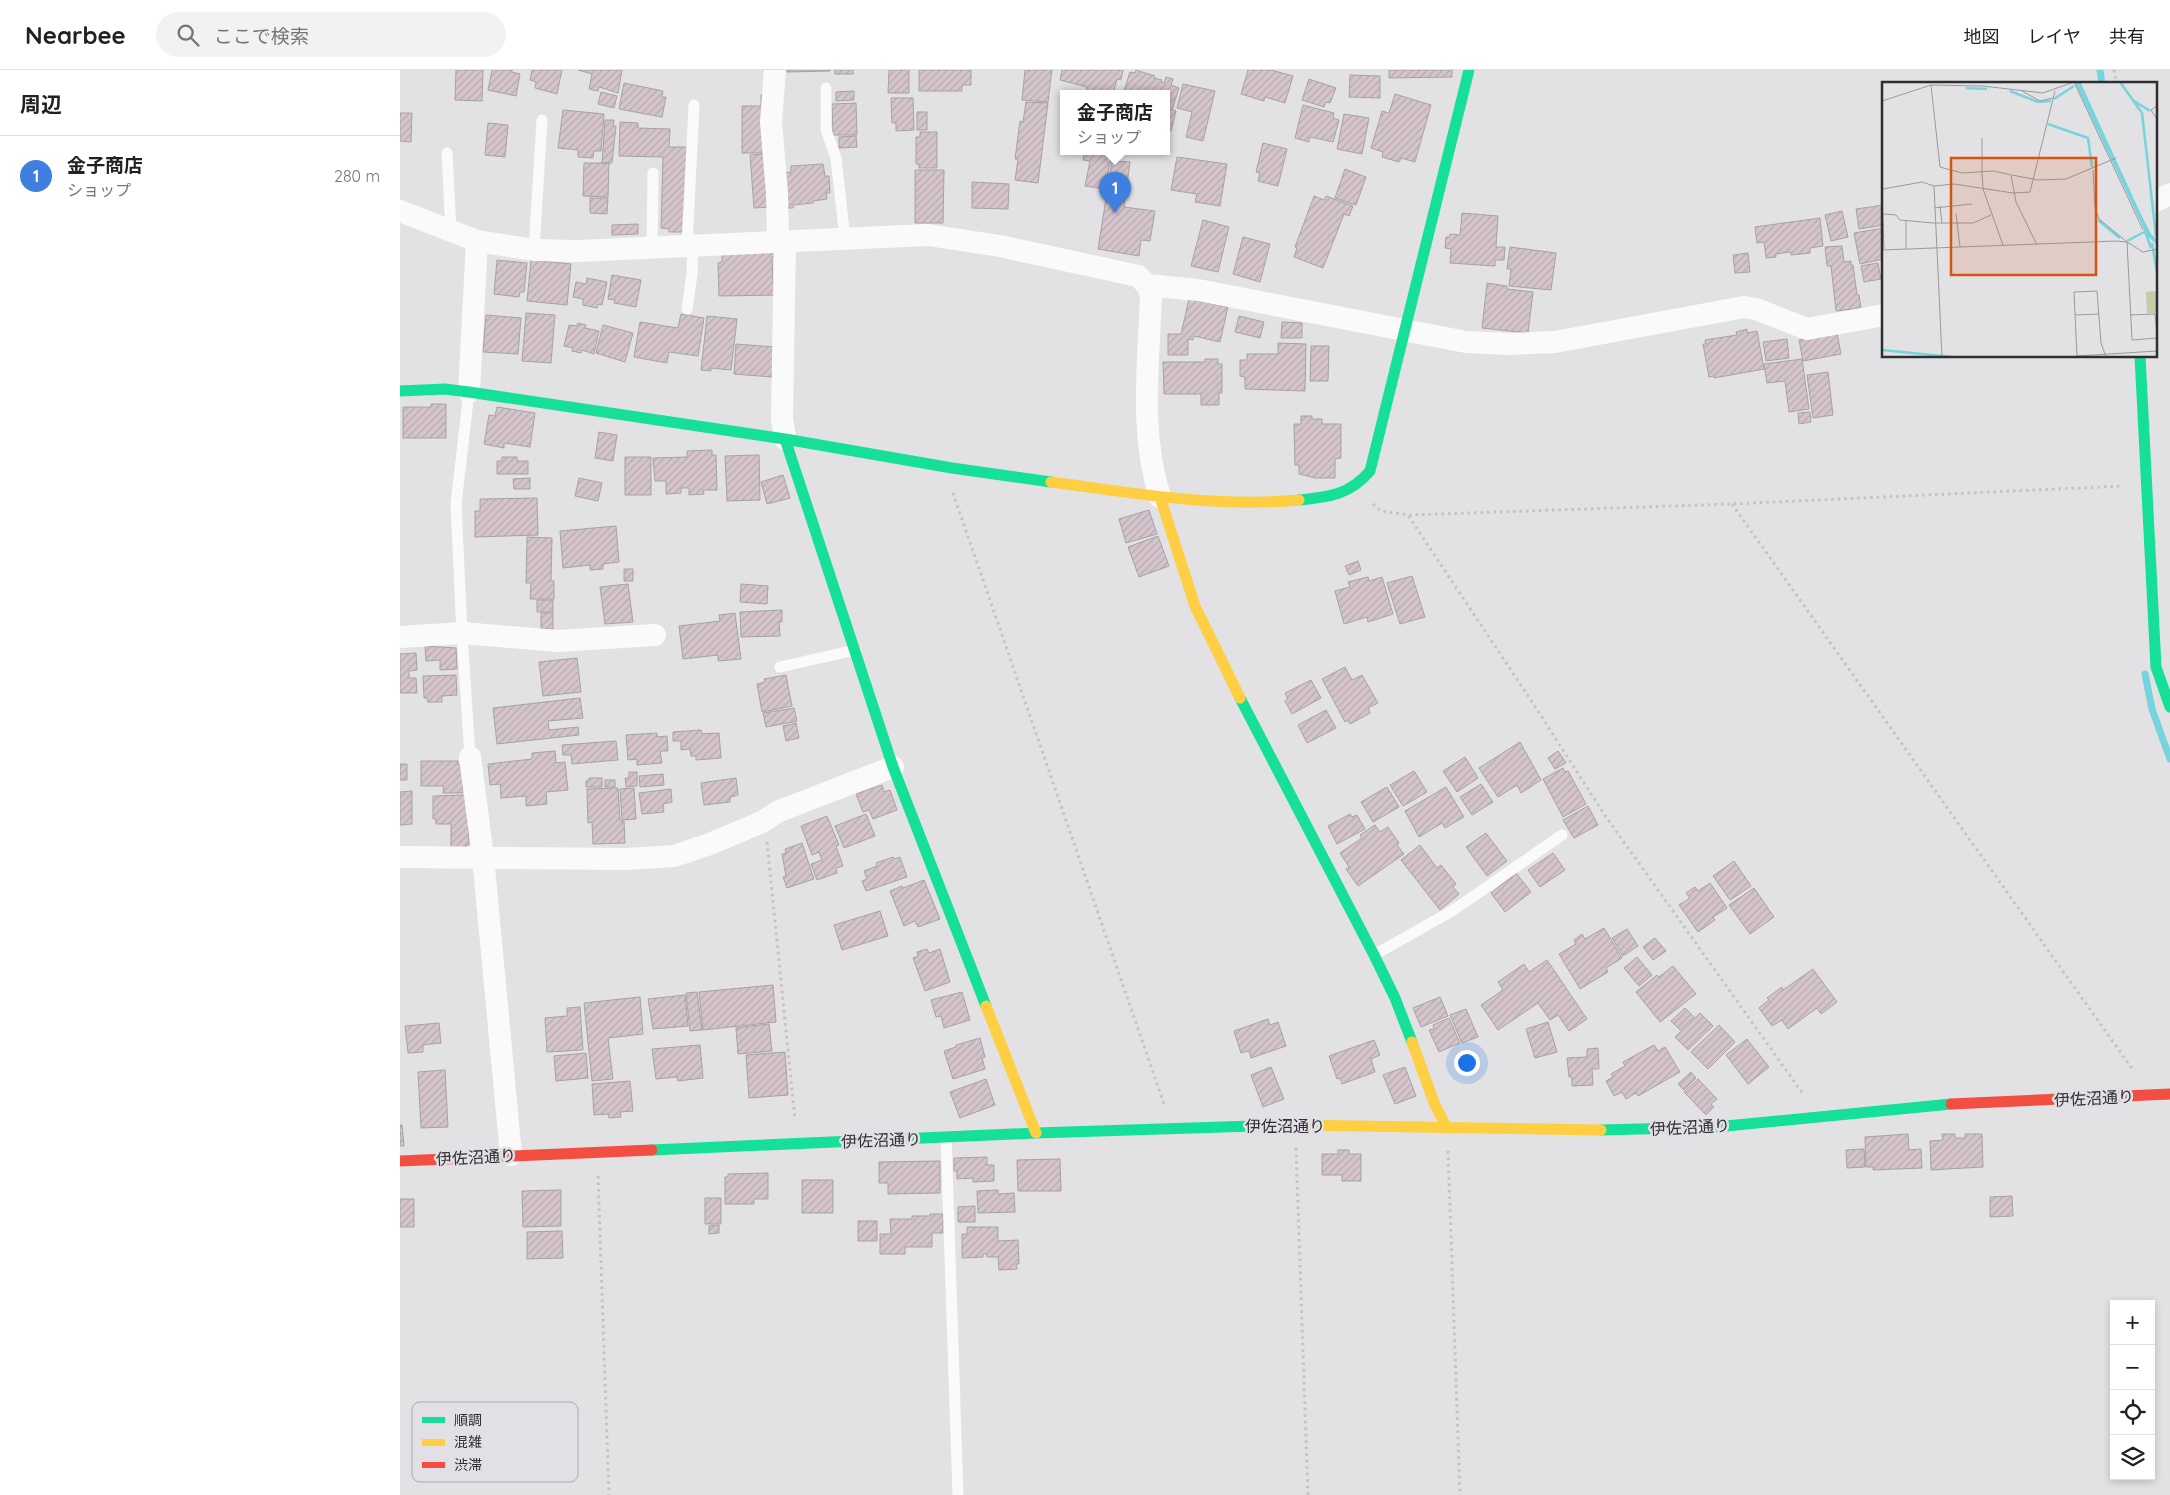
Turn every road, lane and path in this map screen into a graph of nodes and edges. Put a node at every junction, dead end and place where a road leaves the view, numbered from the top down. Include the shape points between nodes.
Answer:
1 (774, 70) edge
2 (1469, 70) edge
3 (826, 88) dead end
4 (694, 105) dead end
5 (542, 120) dead end
6 (447, 153) dead end
7 (653, 172) dead end
8 (2170, 194) edge
9 (2158, 200) edge
10 (400, 211) edge
11 (451, 231) junction
12 (845, 239) junction
13 (477, 241) junction
14 (782, 243) junction
15 (690, 245) junction
16 (652, 247) junction
17 (534, 250) junction
18 (1147, 285) junction
19 (687, 309) dead end
20 (1882, 315) edge
21 (1404, 330) junction
22 (2140, 358) edge
23 (400, 391) edge
24 (468, 392) junction
25 (786, 440) junction
26 (952, 468) junction
27 (2147, 485) junction
28 (1347, 490) junction
29 (1160, 497) junction
30 (1732, 504) junction
31 (1408, 516) junction
32 (462, 633) junction
33 (655, 635) dead end
34 (400, 637) edge
35 (855, 650) junction
36 (780, 667) dead end
37 (2170, 707) edge
38 (470, 757) joint
39 (893, 767) junction
40 (762, 822) junction
41 (1562, 836) dead end
42 (400, 857) edge
43 (483, 857) junction
44 (1374, 955) junction
45 (2170, 1094) edge
46 (2150, 1095) junction
47 (1819, 1117) junction
48 (1295, 1125) junction
49 (1172, 1128) junction
50 (1447, 1128) junction
51 (1036, 1133) junction
52 (946, 1137) junction
53 (797, 1143) junction
54 (597, 1152) junction
55 (511, 1156) junction
56 (400, 1160) edge
57 (608, 1495) edge
58 (958, 1495) edge
59 (1308, 1495) edge
60 (1460, 1495) edge

1 - 14 street via 771,122
2 - 21 street
3 - 12 lane via 826,130 836,158
4 - 15 lane
5 - 17 lane
6 - 11 lane
7 - 16 lane
8 - 9 street
10 - 11 street
11 - 13 street
12 - 14 street
12 - 18 street via 928,235 991,244 1124,272 1138,276
13 - 17 street
13 - 24 street
14 - 15 street
14 - 25 street via 782,419
15 - 16 street
15 - 19 lane via 692,274
16 - 17 street
18 - 21 street via 1198,290
18 - 29 street via 1151,295 1146,426 1153,475
20 - 21 street via 1807,329 1744,307 1555,342 1509,344 1466,342
21 - 28 street via 1370,471 1361,482
22 - 27 street
23 - 24 street via 445,389
24 - 25 street
24 - 32 lane via 456,504
25 - 26 street
25 - 35 street
26 - 29 street
26 - 49 path via 950,483
27 - 30 path
27 - 37 street via 2156,667
28 - 29 street via 1332,497 1266,503
28 - 31 path via 1365,498 1381,511
29 - 44 street via 1195,606
30 - 31 path
30 - 46 path
31 - 47 path via 1604,814
32 - 33 street via 558,641
32 - 34 street
32 - 38 lane
35 - 36 lane
35 - 39 street
38 - 43 street
39 - 40 street via 777,812
39 - 51 street
40 - 43 street via 674,856 627,859
40 - 53 path via 767,841
41 - 44 lane via 1452,912
42 - 43 street
43 - 55 street
44 - 50 street via 1395,998 1435,1105
45 - 46 street, 伊佐沼通り
46 - 47 street, 伊佐沼通り via 1938,1105
47 - 50 street, 伊佐沼通り via 1716,1127 1634,1130
48 - 49 street, 伊佐沼通り
48 - 50 street, 伊佐沼通り
48 - 59 path
49 - 51 street, 伊佐沼通り
50 - 60 path
51 - 52 street, 伊佐沼通り
52 - 53 street, 伊佐沼通り
52 - 58 lane
53 - 54 street, 伊佐沼通り
54 - 55 street, 伊佐沼通り
54 - 57 path
55 - 56 street, 伊佐沼通り

